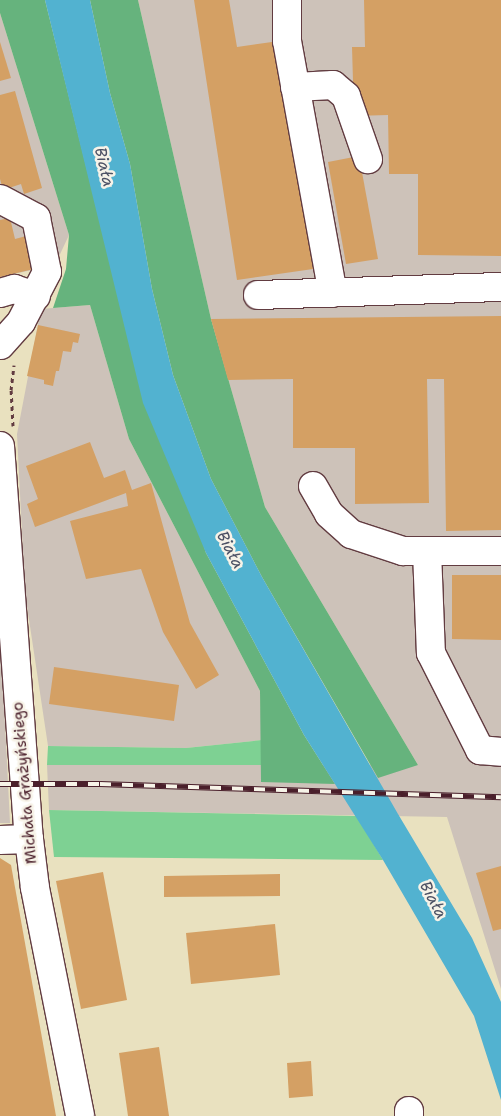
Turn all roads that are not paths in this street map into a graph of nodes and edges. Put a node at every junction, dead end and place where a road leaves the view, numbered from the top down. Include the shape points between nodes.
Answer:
1 (287, 0) edge
2 (295, 87) junction
3 (368, 159) dead end
4 (0, 199) edge
5 (501, 287) edge
6 (0, 293) edge
7 (333, 293) junction
8 (258, 295) dead end
9 (36, 296) junction
10 (0, 345) edge
11 (0, 446) edge
12 (313, 486) dead end
13 (501, 550) edge
14 (426, 551) junction
15 (501, 752) edge
16 (29, 839) junction
17 (0, 840) edge
18 (80, 1116) edge

1 - 2 street via 287,41
2 - 3 street via 333,84 346,96
2 - 7 street
4 - 9 street via 36,218 47,272
5 - 7 street
6 - 9 street via 14,289
7 - 8 street
9 - 10 street via 21,322
11 - 16 street, Michała Grażyńskiego
12 - 14 street via 329,514 351,534 403,551
13 - 14 street
14 - 15 street via 431,653 480,750
16 - 17 street
16 - 18 street, Michała Grażyńskiego via 35,888

